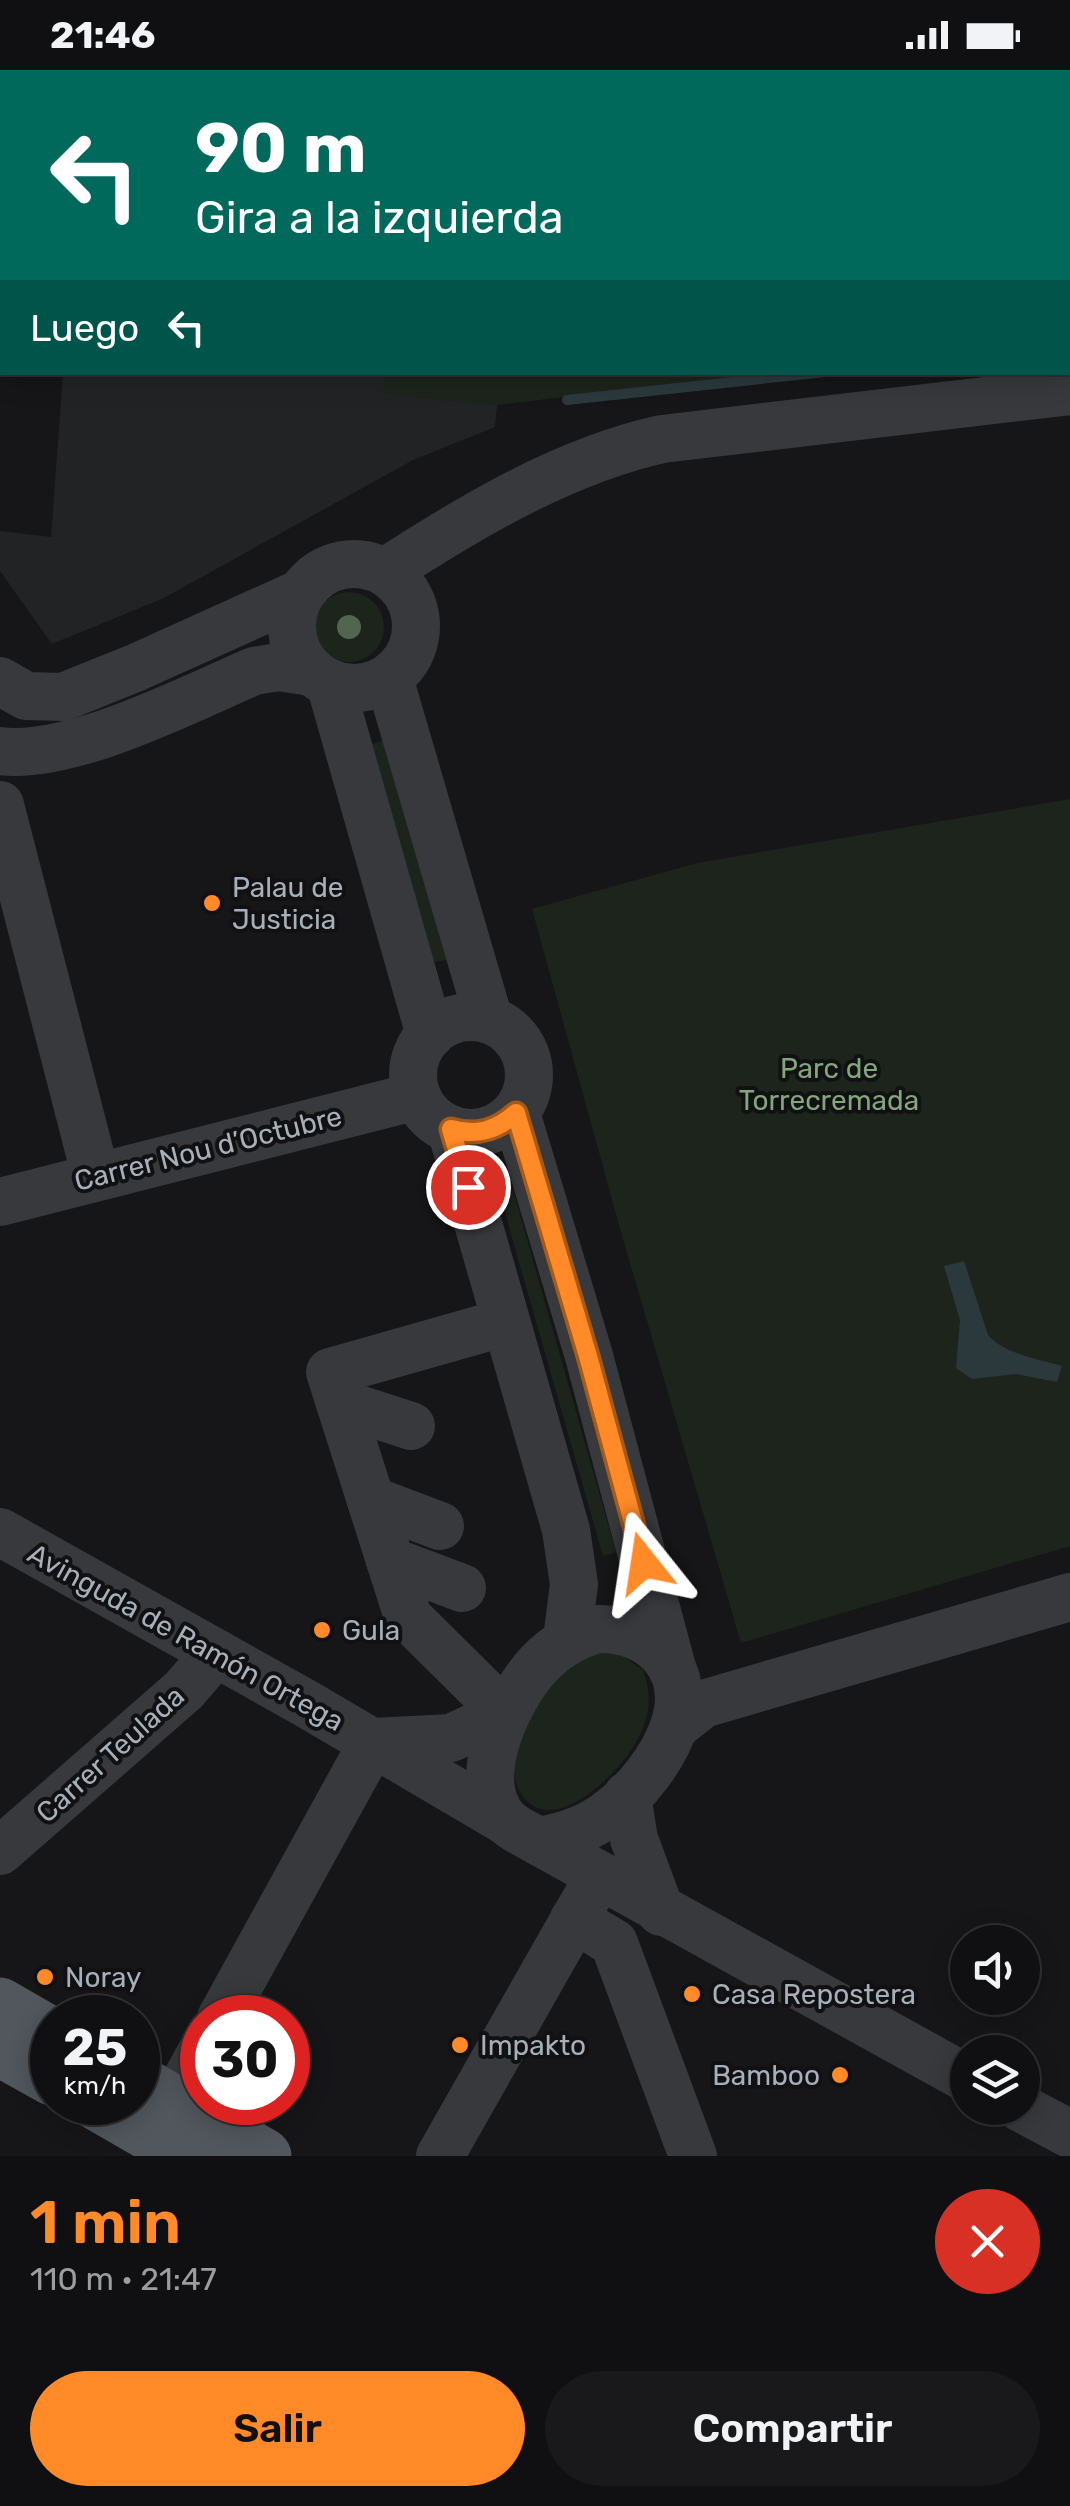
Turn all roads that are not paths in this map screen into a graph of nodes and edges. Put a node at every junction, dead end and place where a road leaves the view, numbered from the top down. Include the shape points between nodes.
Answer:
1 (1070, 390) edge
2 (877, 393) edge
3 (385, 572) junction
4 (301, 593) junction
5 (321, 678) junction
6 (389, 678) junction
7 (0, 681) edge
8 (0, 751) edge
9 (0, 805) edge
10 (489, 1020) junction
11 (430, 1035) junction
12 (418, 1096) junction
13 (516, 1113) junction
14 (451, 1129) junction
15 (96, 1176) junction
16 (0, 1202) edge
17 (506, 1322) junction
18 (366, 1483) junction
19 (434, 1508) junction
20 (0, 1532) edge
21 (1070, 1597) edge
22 (568, 1640) junction
23 (216, 1653) junction
24 (672, 1668) junction
25 (505, 1713) junction
26 (674, 1727) junction
27 (373, 1742) junction
28 (627, 1796) junction
29 (522, 1831) junction
30 (0, 1851) edge
31 (599, 1876) junction
32 (662, 1912) junction
33 (574, 1919) junction
34 (626, 1976) junction
35 (234, 1995) edge
36 (0, 2006) edge
37 (30, 2023) edge
38 (0, 2048) edge
39 (30, 2065) edge
40 (950, 2068) edge
41 (180, 2071) edge
42 (160, 2088) edge
43 (160, 2094) edge
44 (1040, 2118) edge
45 (135, 2125) edge
46 (1070, 2134) edge
47 (189, 2156) edge
48 (264, 2156) edge
49 (440, 2156) edge
50 (693, 2156) edge

1 - 2 street
2 - 3 street via 618,450 528,489
3 - 4 street via 339,566
3 - 6 street via 410,598 416,633 412,650
4 - 5 street via 292,634 299,655
4 - 7 street via 63,698 26,696
5 - 6 street via 350,688
5 - 8 street via 278,667 254,671 75,744
5 - 11 street
6 - 10 street
9 - 15 street
10 - 11 street via 469,1017
10 - 13 street via 516,1038 529,1067
11 - 12 street via 415,1062
12 - 14 street via 436,1122
12 - 15 street, Carrer Nou d’Octubre
13 - 14 street via 493,1129
13 - 24 street
14 - 17 street
15 - 16 street, Carrer Nou d’Octubre
17 - 18 street
17 - 22 street via 574,1566
18 - 19 street
18 - 19 street
18 - 19 street
18 - 19 street
18 - 25 street via 408,1617
20 - 23 street, Avinguda de Ramón Ortega
21 - 26 street via 704,1704
22 - 24 street via 598,1630 631,1632 656,1644
22 - 25 street via 540,1663
23 - 27 street, Avinguda de Ramón Ortega
23 - 30 street, Carrer Teulada via 184,1690
24 - 26 street
25 - 27 street, Avinguda de Ramón Ortega via 450,1738
25 - 29 street via 491,1784 495,1803
26 - 28 street
27 - 29 street, Avinguda de Ramón Ortega
27 - 35 street
28 - 29 street via 586,1826
28 - 32 street via 634,1839
29 - 31 street, Avinguda de Ramón Ortega
31 - 32 street, Avinguda de Ramón Ortega
31 - 33 street
32 - 34 street
32 - 40 street, Avinguda de Ramón Ortega
33 - 34 street via 614,1943
33 - 49 street
34 - 50 street
36 - 37 main road
38 - 39 main road
41 - 42 street
43 - 48 main road
44 - 46 street
45 - 47 main road

